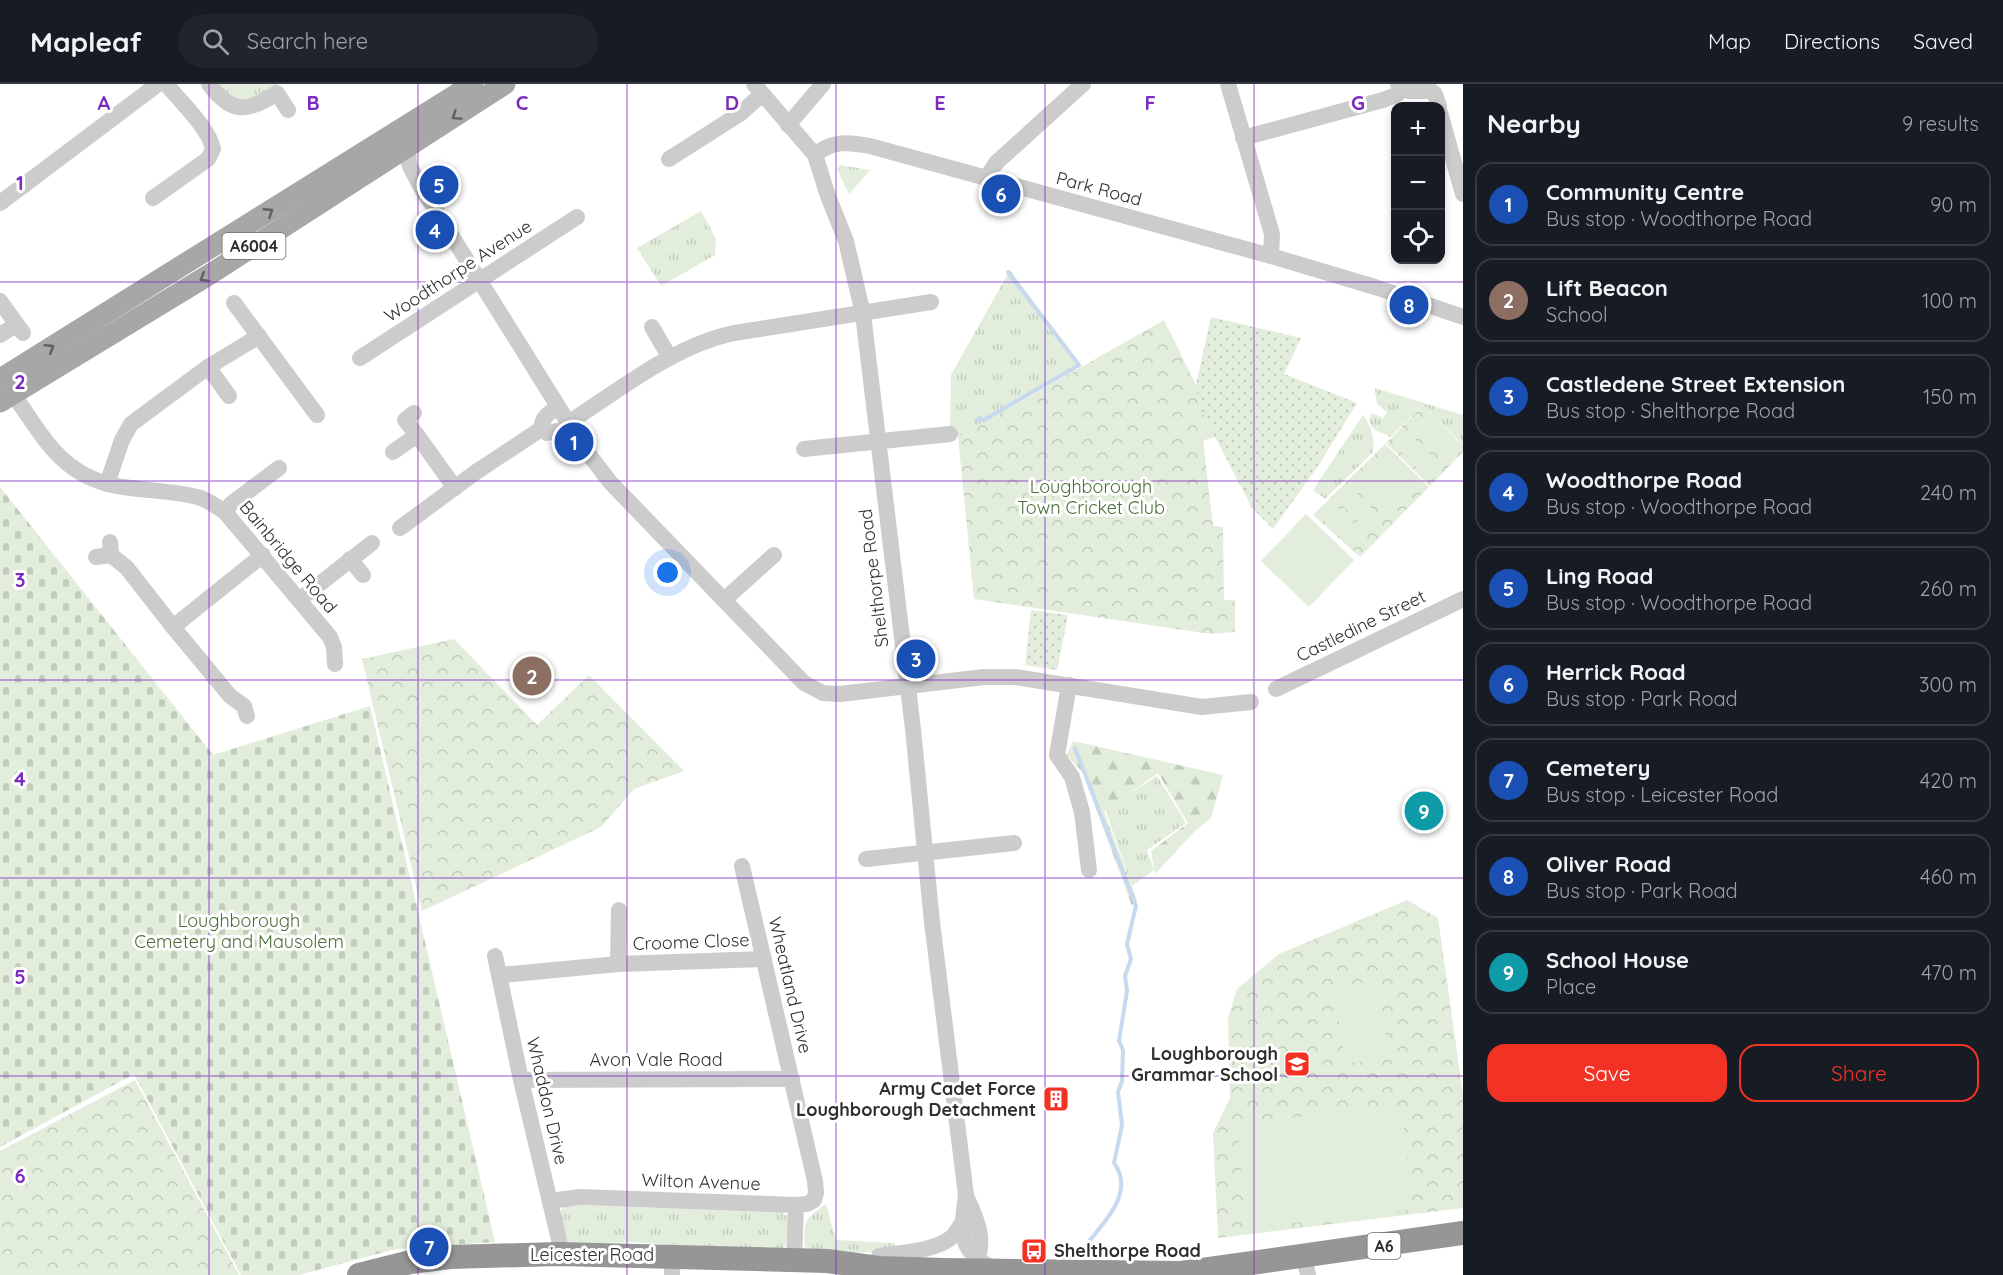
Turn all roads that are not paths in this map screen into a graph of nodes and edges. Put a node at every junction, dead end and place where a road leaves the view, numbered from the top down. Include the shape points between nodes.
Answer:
1 (157, 84) edge
2 (166, 84) edge
3 (209, 84) edge
4 (473, 84) edge
5 (505, 84) edge
6 (823, 84) edge
7 (1083, 84) edge
8 (1228, 84) edge
9 (1401, 87) edge
10 (283, 89) edge
11 (758, 89) edge
12 (1437, 102) edge
13 (288, 110) dead end
14 (418, 118) junction
15 (788, 124) junction
16 (1445, 128) edge
17 (1243, 138) junction
18 (408, 148) junction
19 (814, 155) junction
20 (669, 159) dead end
21 (986, 179) junction
22 (1463, 194) edge
23 (153, 198) dead end
24 (0, 203) edge
25 (577, 217) dead end
26 (1271, 256) junction
27 (479, 280) junction
28 (0, 301) edge
29 (931, 302) dead end
30 (234, 303) dead end
31 (863, 314) junction
32 (1463, 317) edge
33 (652, 327) dead end
34 (0, 336) edge
35 (259, 336) junction
36 (360, 358) dead end
37 (670, 358) junction
38 (208, 367) junction
39 (4, 392) edge
40 (229, 396) dead end
41 (558, 407) junction
42 (414, 413) dead end
43 (317, 415) dead end
44 (569, 425) junction
45 (541, 429) junction
46 (950, 434) dead end
47 (417, 435) junction
48 (877, 441) junction
49 (804, 450) dead end
50 (393, 452) dead end
51 (283, 466) dead end
52 (107, 484) junction
53 (455, 488) junction
54 (225, 512) junction
55 (400, 528) dead end
56 (372, 543) dead end
57 (106, 551) dead end
58 (263, 555) junction
59 (774, 555) dead end
60 (350, 559) junction
61 (363, 575) dead end
62 (1463, 599) edge
63 (299, 600) junction
64 (724, 600) junction
65 (172, 627) junction
66 (335, 668) dead end
67 (1069, 685) junction
68 (907, 686) junction
69 (1276, 689) dead end
70 (1251, 702) dead end
71 (248, 707) dead end
72 (1014, 843) dead end
73 (927, 853) junction
74 (867, 860) dead end
75 (743, 865) dead end
76 (1089, 870) dead end
77 (619, 910) dead end
78 (495, 956) dead end
79 (764, 959) junction
80 (618, 964) junction
81 (501, 975) junction
82 (792, 1079) junction
83 (521, 1080) junction
84 (966, 1196) junction
85 (550, 1201) junction
86 (796, 1205) junction
87 (963, 1221) junction
88 (1463, 1233) edge
89 (560, 1254) junction
90 (879, 1256) junction
91 (795, 1260) junction
92 (984, 1260) junction
93 (827, 1261) junction
94 (672, 1266) edge
95 (1306, 1266) edge
96 (358, 1275) edge

1 - 24 street
2 - 23 street via 211,140 213,149 208,159 166,180
3 - 10 street via 223,101 238,108 261,104
4 - 14 main road, A6004
5 -> 18 main road, A6004
6 - 15 street
7 - 21 street via 996,163
8 - 17 street
9 - 12 street via 1431,91
9 - 17 street via 1396,95 1383,100
10 - 13 street
11 - 15 street
11 - 20 street via 741,113
14 - 18 main road
39 -> 14 main road, A6004
15 - 19 street
16 - 22 street
17 - 26 street via 1272,234
18 - 27 street via 409,164 418,182
18 -> 39 main road, A6004 via 212,273
19 - 21 street, Park Road via 832,144 847,142
19 - 31 street, Shelthorpe Road via 846,241
21 - 26 street, Park Road
25 - 27 street, Woodthorpe Avenue
26 - 32 street, Park Road
27 - 36 street, Woodthorpe Avenue
27 - 41 street
28 - 34 street via 19,329
29 - 31 street
30 - 35 street
31 - 37 street via 726,335
31 - 48 street, Shelthorpe Road
33 - 37 street
35 - 38 street
35 - 43 street
37 - 44 street
38 - 40 street
38 - 52 street via 131,424
39 - 52 street, Bainbridge Road via 57,455 76,470
41 - 44 street
41 - 45 street via 547,415
42 - 47 street via 405,420
44 - 45 street via 547,433
44 - 64 street via 610,482
45 - 53 street
46 - 48 street
47 - 50 street
47 - 53 street
48 - 49 street
48 - 68 street, Shelthorpe Road
51 - 54 street
52 - 54 street, Bainbridge Road via 184,494 204,499
53 - 55 street
54 - 58 street, Bainbridge Road
56 - 60 street
57 - 65 street via 127,568
58 - 63 street, Bainbridge Road
58 - 65 street
59 - 64 street
60 - 61 street
60 - 63 street
62 - 69 street, Castledine Street
63 - 66 street, Bainbridge Road via 330,637
64 - 68 street via 813,689 840,694
65 - 71 street via 230,696
67 - 68 street via 984,677
67 - 70 street via 1202,707
67 - 76 street via 1051,756 1072,777 1080,803
68 - 73 street, Shelthorpe Road
72 - 73 street
73 - 74 street
73 - 84 street, Shelthorpe Road via 933,934
75 - 79 street, Wheatland Drive
77 - 80 street, Croome Close
78 - 81 street, Whaddon Drive
79 - 80 street, Croome Close
79 - 82 street, Wheatland Drive
80 - 81 street, Croome Close
81 - 83 street, Whaddon Drive
82 - 83 street, Avon Vale Road
82 - 86 street, Wheatland Drive via 816,1193 814,1200
83 - 85 street, Whaddon Drive
84 - 87 street, Shelthorpe Road
84 - 92 street, Shelthorpe Road via 976,1218
85 - 86 street, Wilton Avenue via 580,1197
85 - 89 street, Whaddon Drive
86 - 91 street
87 - 90 street via 945,1242
87 - 92 street, Shelthorpe Road via 969,1252
88 - 95 highway, Leicester Road / A6
89 - 94 highway, Leicester Road / A6
89 - 96 highway, Leicester Road / A6 via 450,1257
90 - 92 highway, Leicester Road / A6
90 - 93 highway, Leicester Road / A6
91 - 93 highway, Leicester Road / A6
91 - 94 highway, Leicester Road / A6
92 - 93 highway, Leicester Road / A6 via 879,1268
92 - 95 highway, Leicester Road / A6 via 1066,1271 1181,1274

